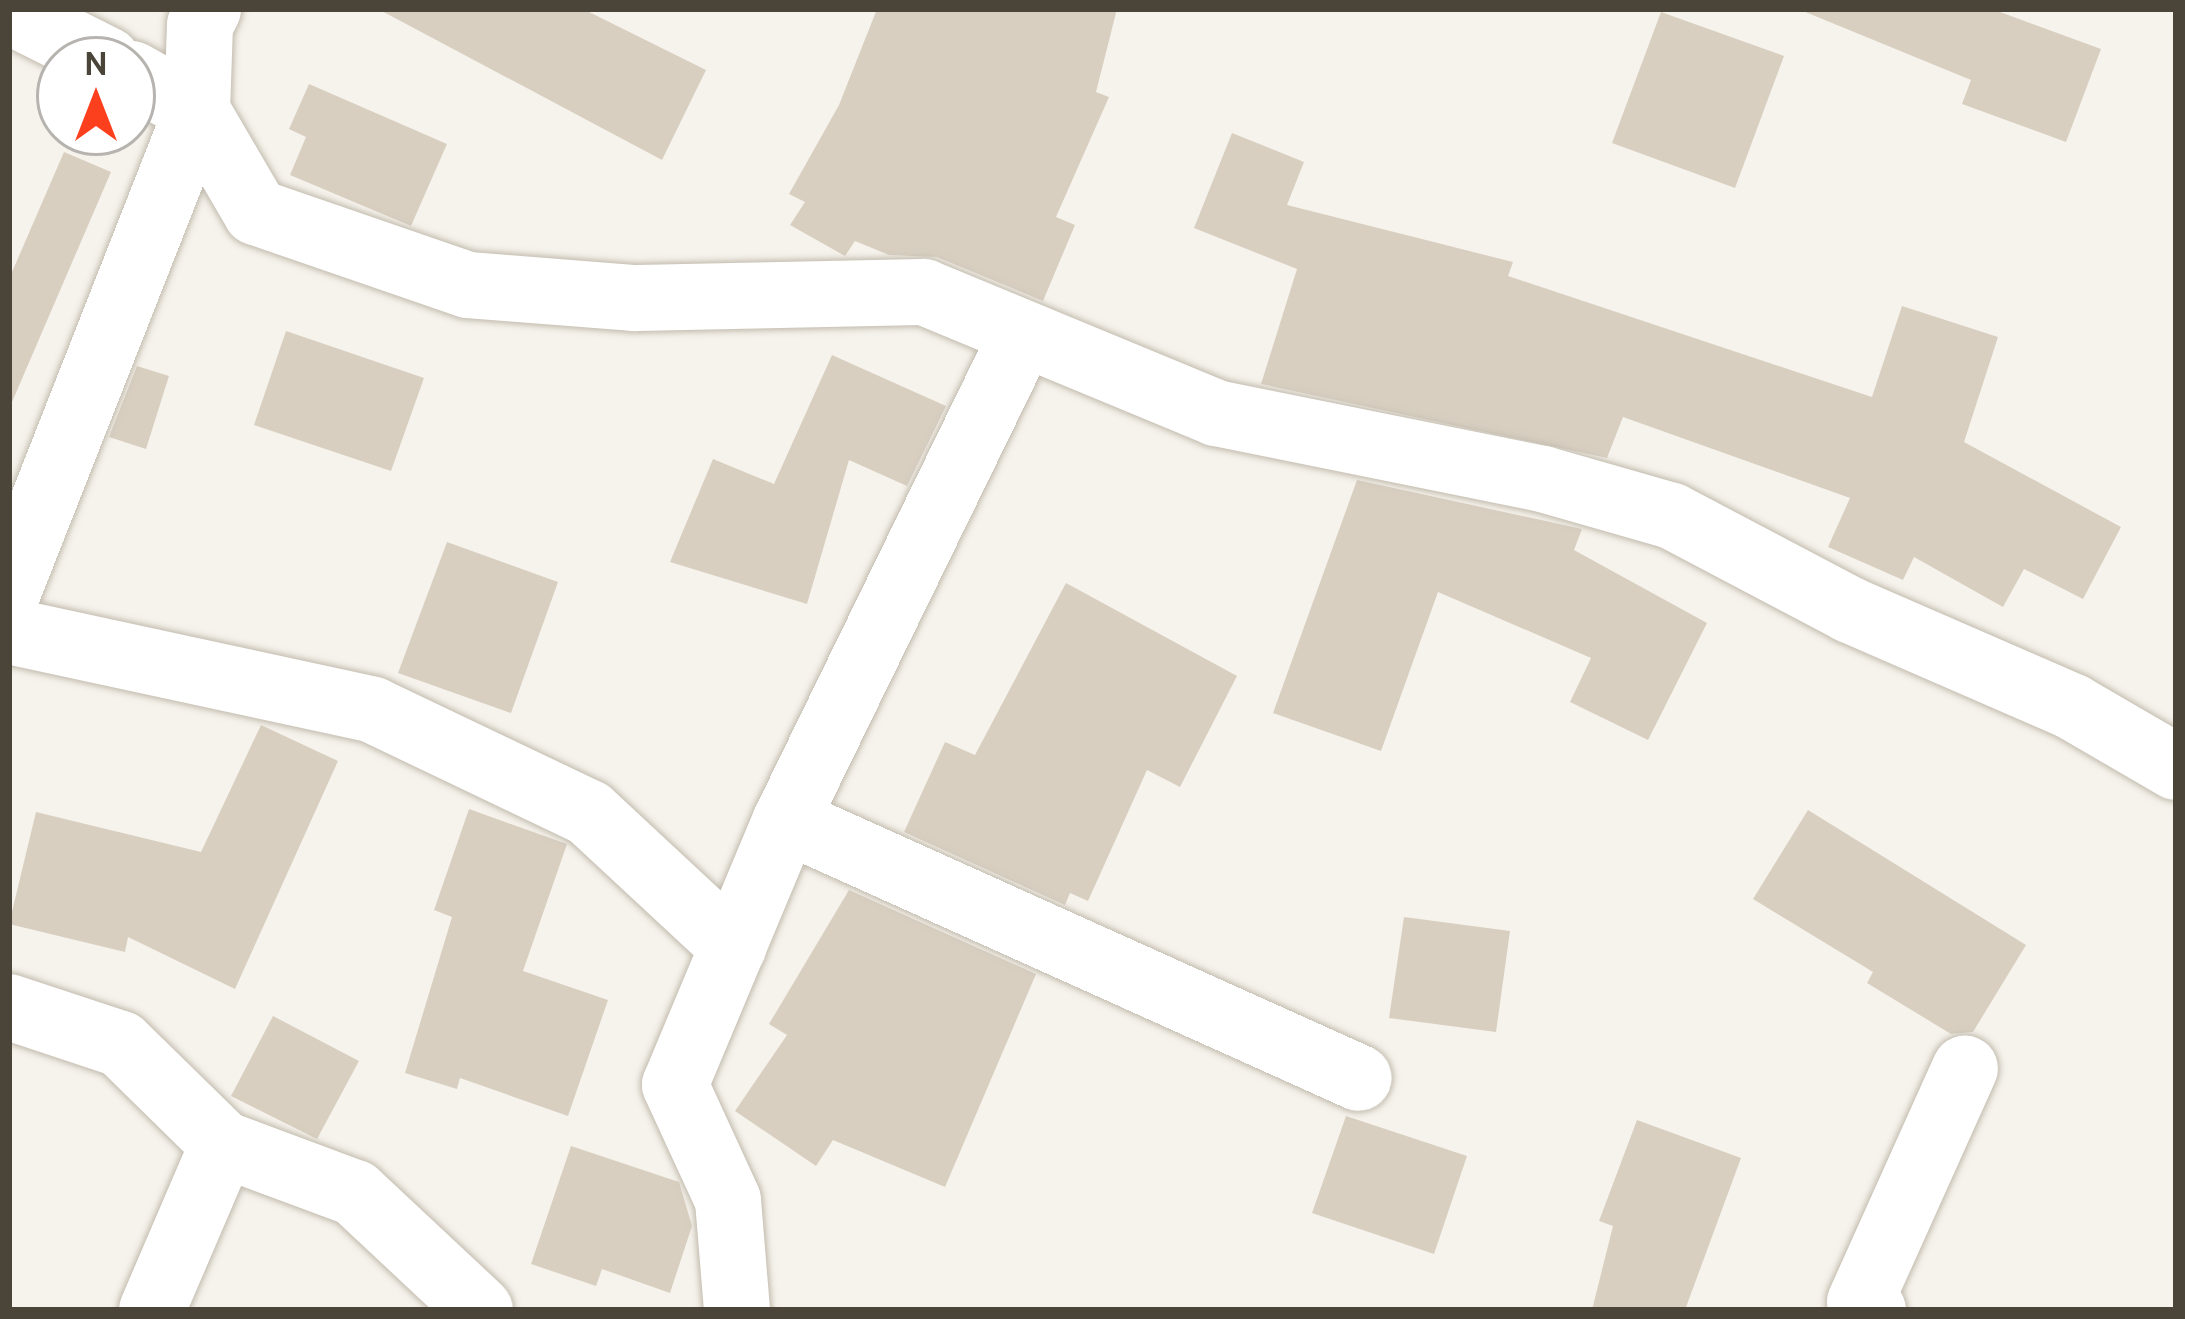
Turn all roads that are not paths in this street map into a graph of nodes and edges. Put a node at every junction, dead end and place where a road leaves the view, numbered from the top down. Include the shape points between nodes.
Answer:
1 (208, 9) edge
2 (9, 11) edge
3 (59, 36) edge
4 (156, 88) edge
5 (196, 111) junction
6 (1022, 336) junction
7 (9, 589) edge
8 (9, 631) edge
9 (2176, 767) edge
10 (786, 820) junction
11 (733, 947) junction
12 (9, 1007) edge
13 (1965, 1068) dead end
14 (1359, 1078) dead end
15 (223, 1144) junction
16 (152, 1310) edge
17 (480, 1310) edge
18 (737, 1310) edge
19 (1873, 1310) edge

1 - 5 street via 200,25
2 - 3 street
4 - 5 street
5 - 6 street via 256,212 468,285 635,298 924,292
5 - 7 street
6 - 9 street via 1216,412 1544,479 1672,516 1850,610 2073,706
6 - 10 street
8 - 11 street via 373,710 589,814
10 - 11 street
10 - 14 street
11 - 18 street via 675,1085 728,1200
12 - 15 street via 121,1045
13 - 19 street via 1860,1302
15 - 16 street
15 - 17 street via 355,1193

